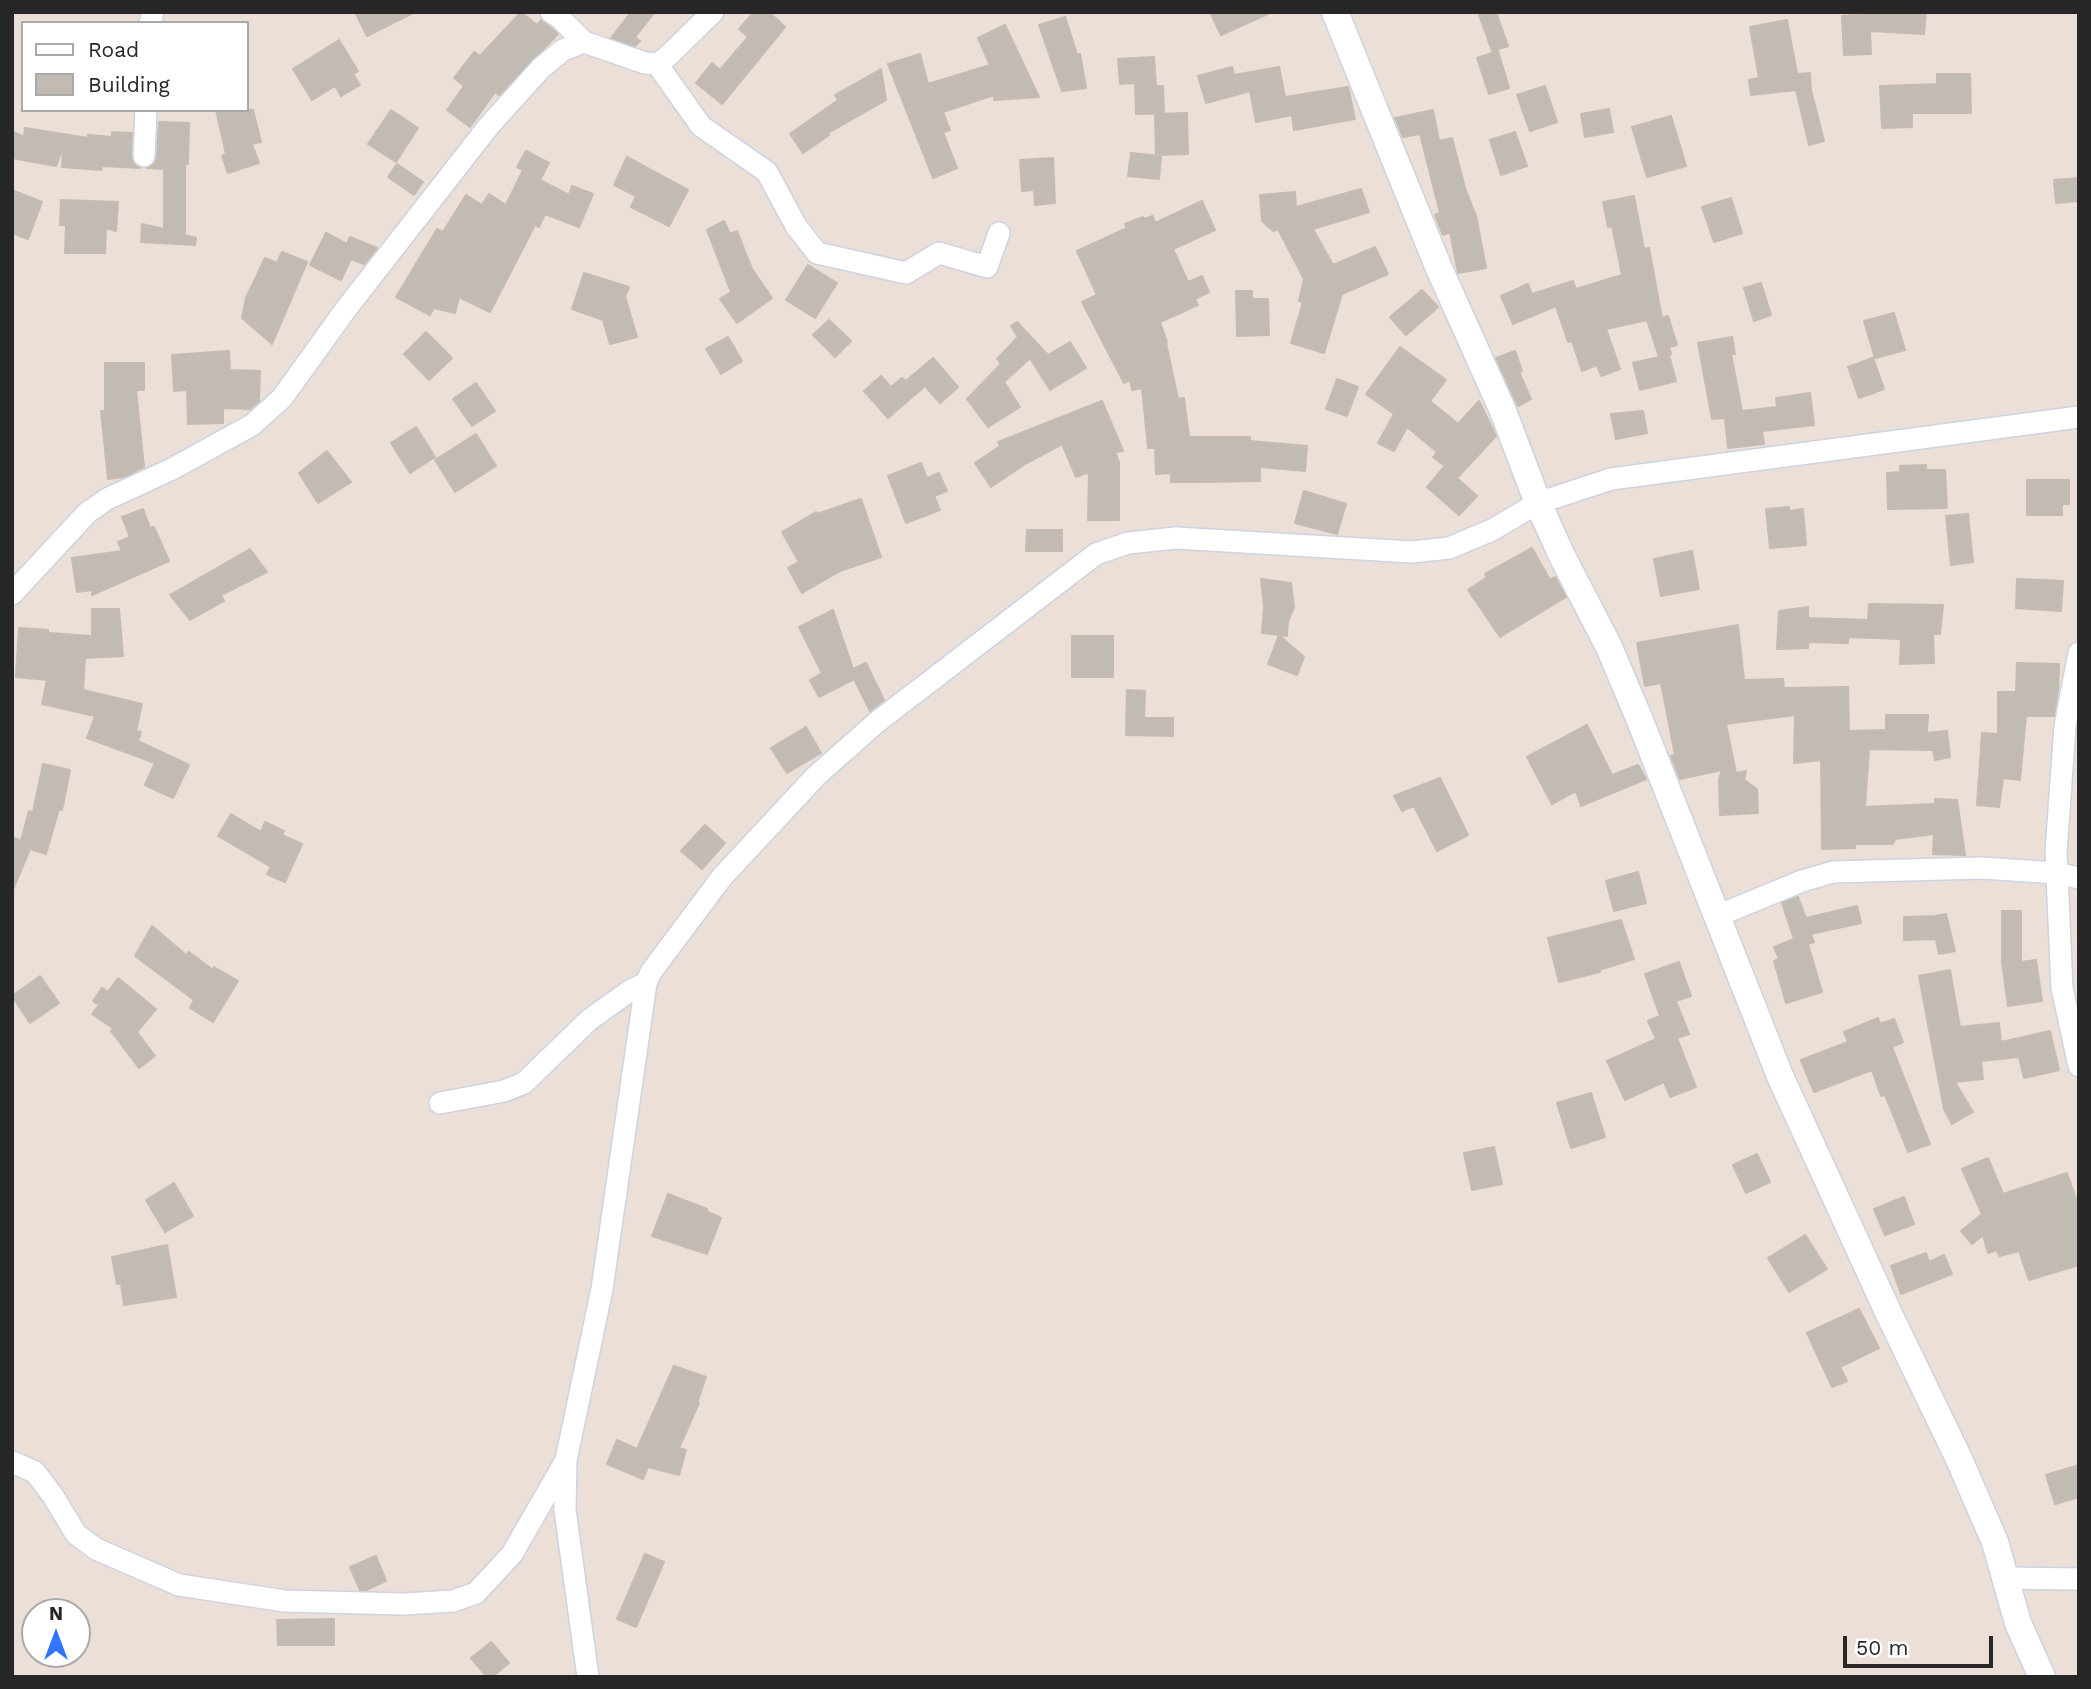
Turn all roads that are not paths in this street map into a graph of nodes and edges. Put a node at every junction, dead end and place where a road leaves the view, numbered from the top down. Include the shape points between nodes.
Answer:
1 (551, 12) edge
2 (713, 12) edge
3 (1335, 12) edge
4 (584, 42) junction
5 (657, 64) junction
6 (146, 112) edge
7 (144, 156) dead end
8 (999, 233) dead end
9 (2079, 416) edge
10 (1538, 503) junction
11 (12, 594) edge
12 (2079, 653) edge
13 (2056, 873) junction
14 (2079, 878) edge
15 (1717, 916) junction
16 (646, 982) junction
17 (2079, 1066) edge
18 (440, 1103) dead end
19 (566, 1460) junction
20 (12, 1462) edge
21 (2003, 1578) junction
22 (2079, 1579) edge
23 (588, 1677) edge
24 (2042, 1677) edge

1 - 4 street
2 - 5 street
3 - 10 street
4 - 5 street
4 - 11 street via 564,50 541,68 488,127 282,398 252,425 107,499 88,513
5 - 8 street via 701,126 768,172 796,226 817,253 906,272 939,253 987,267
6 - 7 street
9 - 10 street via 1611,479
10 - 15 street via 1609,647
10 - 16 street via 1492,530 1448,548 1412,552 1176,538 1128,544 1096,554 877,722 816,776 722,877
12 - 13 street via 2065,726
13 - 14 street
13 - 15 street via 1982,868 1833,872
13 - 17 street via 2062,988
15 - 21 street via 1785,1087 1995,1542
16 - 18 street via 589,1020 524,1083
16 - 19 street via 602,1289
19 - 20 street via 512,1553 476,1593 453,1601 404,1604 285,1601 179,1585 96,1549 76,1534 35,1472
19 - 23 street via 565,1510
21 - 22 street
21 - 24 street

